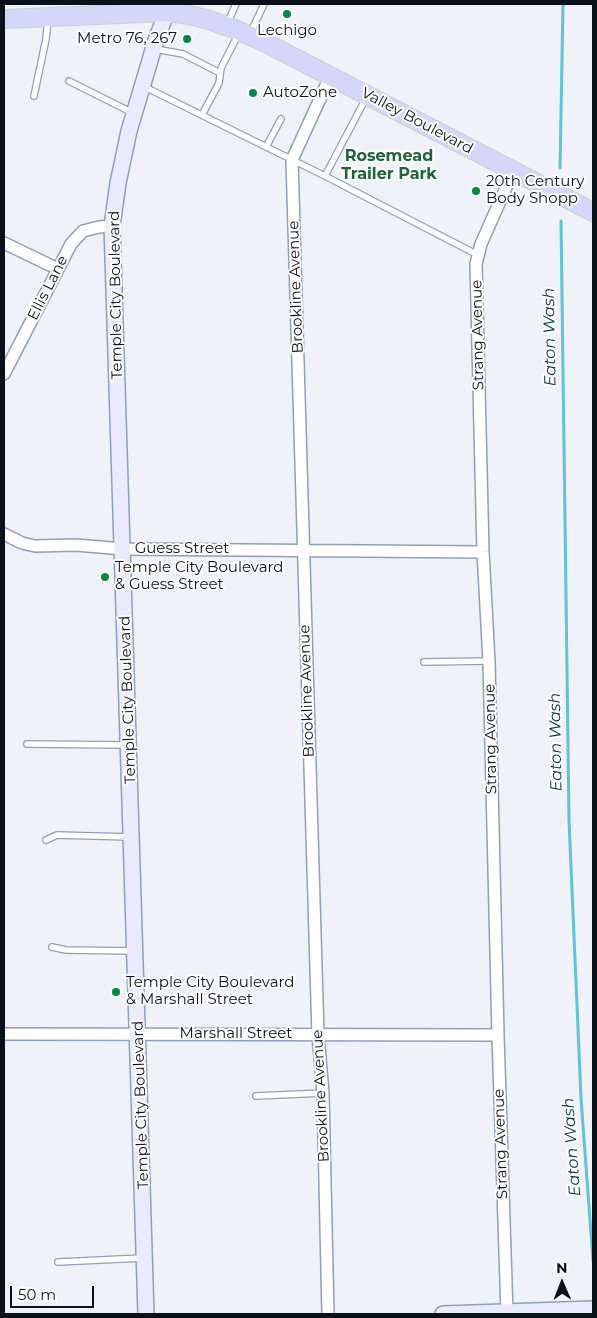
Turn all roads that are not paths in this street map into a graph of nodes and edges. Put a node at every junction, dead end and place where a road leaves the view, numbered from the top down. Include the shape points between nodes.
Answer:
1 (236, 4) edge
2 (264, 4) edge
3 (122, 8) edge
4 (168, 8) edge
5 (46, 15) junction
6 (4, 19) edge
7 (239, 31) junction
8 (154, 49) junction
9 (220, 73) junction
10 (330, 77) junction
11 (69, 81) dead end
12 (143, 86) junction
13 (368, 95) junction
14 (34, 96) dead end
15 (134, 114) junction
16 (202, 115) junction
17 (281, 119) dead end
18 (266, 147) junction
19 (292, 160) junction
20 (514, 172) junction
21 (325, 176) junction
22 (593, 212) edge
23 (112, 226) junction
24 (4, 242) edge
25 (478, 255) junction
26 (58, 270) junction
27 (4, 374) edge
28 (4, 534) edge
29 (123, 549) junction
30 (303, 550) junction
31 (483, 552) junction
32 (489, 661) junction
33 (424, 662) dead end
34 (28, 744) dead end
35 (129, 745) junction
36 (132, 838) junction
37 (46, 840) dead end
38 (52, 947) dead end
39 (136, 951) junction
40 (4, 1034) edge
41 (138, 1034) junction
42 (318, 1035) junction
43 (498, 1035) junction
44 (323, 1093) junction
45 (256, 1096) dead end
46 (145, 1258) junction
47 (58, 1262) dead end
48 (586, 1309) edge
49 (507, 1313) edge
50 (146, 1314) edge
51 (328, 1314) edge
52 (443, 1314) edge

1 - 7 lane
2 - 7 lane
3 - 4 main road, Valley Boulevard
3 - 5 main road, Valley Boulevard
4 - 7 main road, Valley Boulevard
4 - 8 main road, Temple City Boulevard
5 - 6 main road, Valley Boulevard
5 - 14 lane via 46,39
7 - 9 lane
7 - 10 main road, Valley Boulevard
8 - 9 lane via 183,54
8 - 12 main road, Temple City Boulevard
9 - 16 lane via 219,83
10 - 13 main road, Valley Boulevard
10 - 19 street, Brookline Avenue
11 - 15 lane
12 - 15 main road, Temple City Boulevard
12 - 16 lane
13 - 20 main road, Valley Boulevard
13 - 21 lane
15 - 23 main road, Temple City Boulevard
16 - 18 lane
17 - 18 lane
18 - 19 lane
19 - 21 lane
19 - 30 street, Brookline Avenue
20 - 22 main road, Valley Boulevard
20 - 25 street, Strang Avenue
21 - 25 lane
23 - 26 street, Ellis Lane via 83,231 71,244
23 - 29 main road, Temple City Boulevard
24 - 26 street
25 - 31 street, Strang Avenue
26 - 27 street, Ellis Lane
28 - 29 street, Guess Street via 35,546
29 - 30 street, Guess Street
29 - 35 main road, Temple City Boulevard
30 - 31 street, Guess Street
30 - 42 street, Brookline Avenue
31 - 32 street, Strang Avenue
32 - 33 lane
32 - 43 street, Strang Avenue
34 - 35 lane
35 - 36 main road, Temple City Boulevard
36 - 37 lane via 57,835
36 - 39 main road, Temple City Boulevard
38 - 39 lane
39 - 41 main road, Temple City Boulevard
40 - 41 street, Marshall Street
41 - 42 street, Marshall Street
41 - 46 main road, Temple City Boulevard
42 - 43 street, Marshall Street
42 - 44 street, Brookline Avenue
43 - 49 street, Strang Avenue
44 - 45 lane
44 - 51 street, Brookline Avenue
46 - 47 lane
46 - 50 main road, Temple City Boulevard
48 - 49 main road
49 - 52 main road

